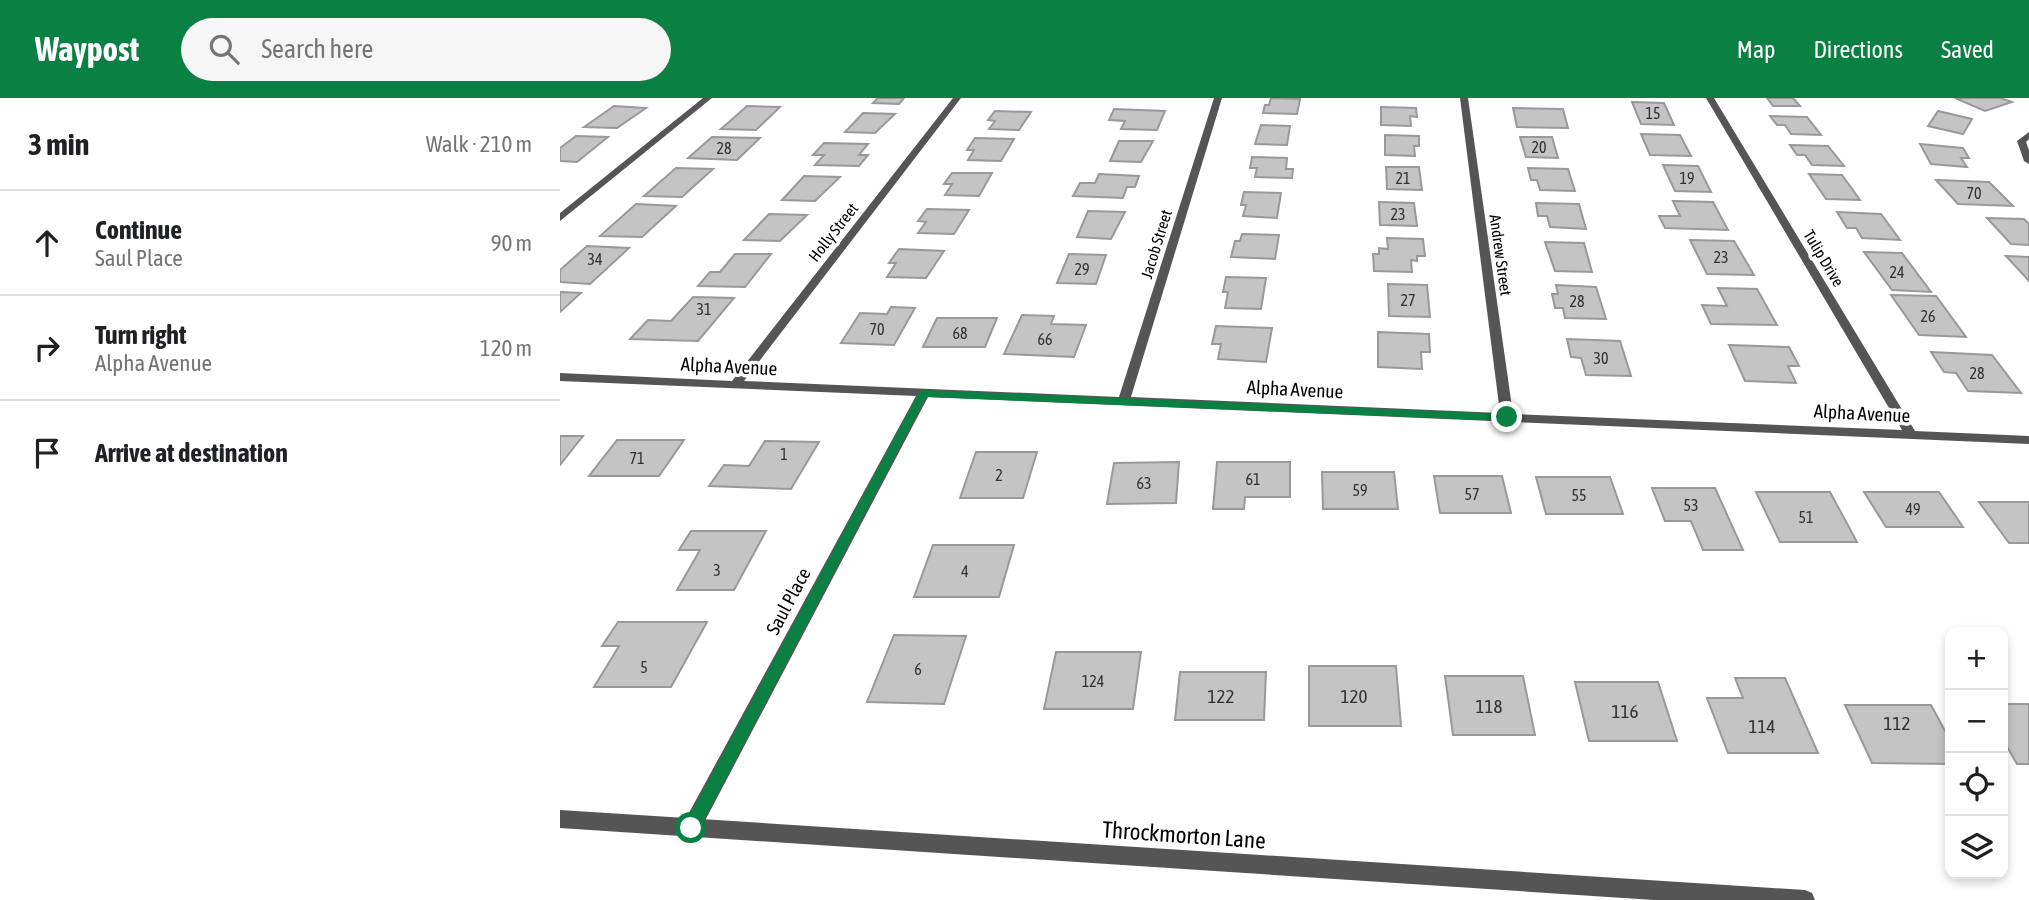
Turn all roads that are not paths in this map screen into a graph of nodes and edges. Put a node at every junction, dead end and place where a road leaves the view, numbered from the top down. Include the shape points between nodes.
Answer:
1 (708, 98) edge
2 (957, 98) edge
3 (1218, 98) edge
4 (1464, 98) edge
5 (1710, 98) edge
6 (2029, 135) edge
7 (2029, 161) edge
8 (560, 218) edge
9 (560, 377) edge
10 (734, 385) junction
11 (923, 394) junction
12 (1124, 400) junction
13 (1507, 417) junction
14 (1911, 435) junction
15 (2029, 440) edge
16 (560, 819) edge
17 (691, 828) junction
18 (1805, 900) edge

1 - 8 street
2 - 10 street, Holly Street
3 - 12 street, Jacob Street
4 - 13 street, Andrew Street
5 - 14 street, Tulip Drive
6 - 7 street via 2021,141
9 - 10 street, Alpha Avenue
10 - 11 street, Alpha Avenue
11 - 12 street, Alpha Avenue
11 - 17 street, Saul Place
12 - 13 street, Alpha Avenue
13 - 14 street, Alpha Avenue
14 - 15 street, Alpha Avenue
16 - 17 street, Throckmorton Lane
17 - 18 street, Throckmorton Lane

